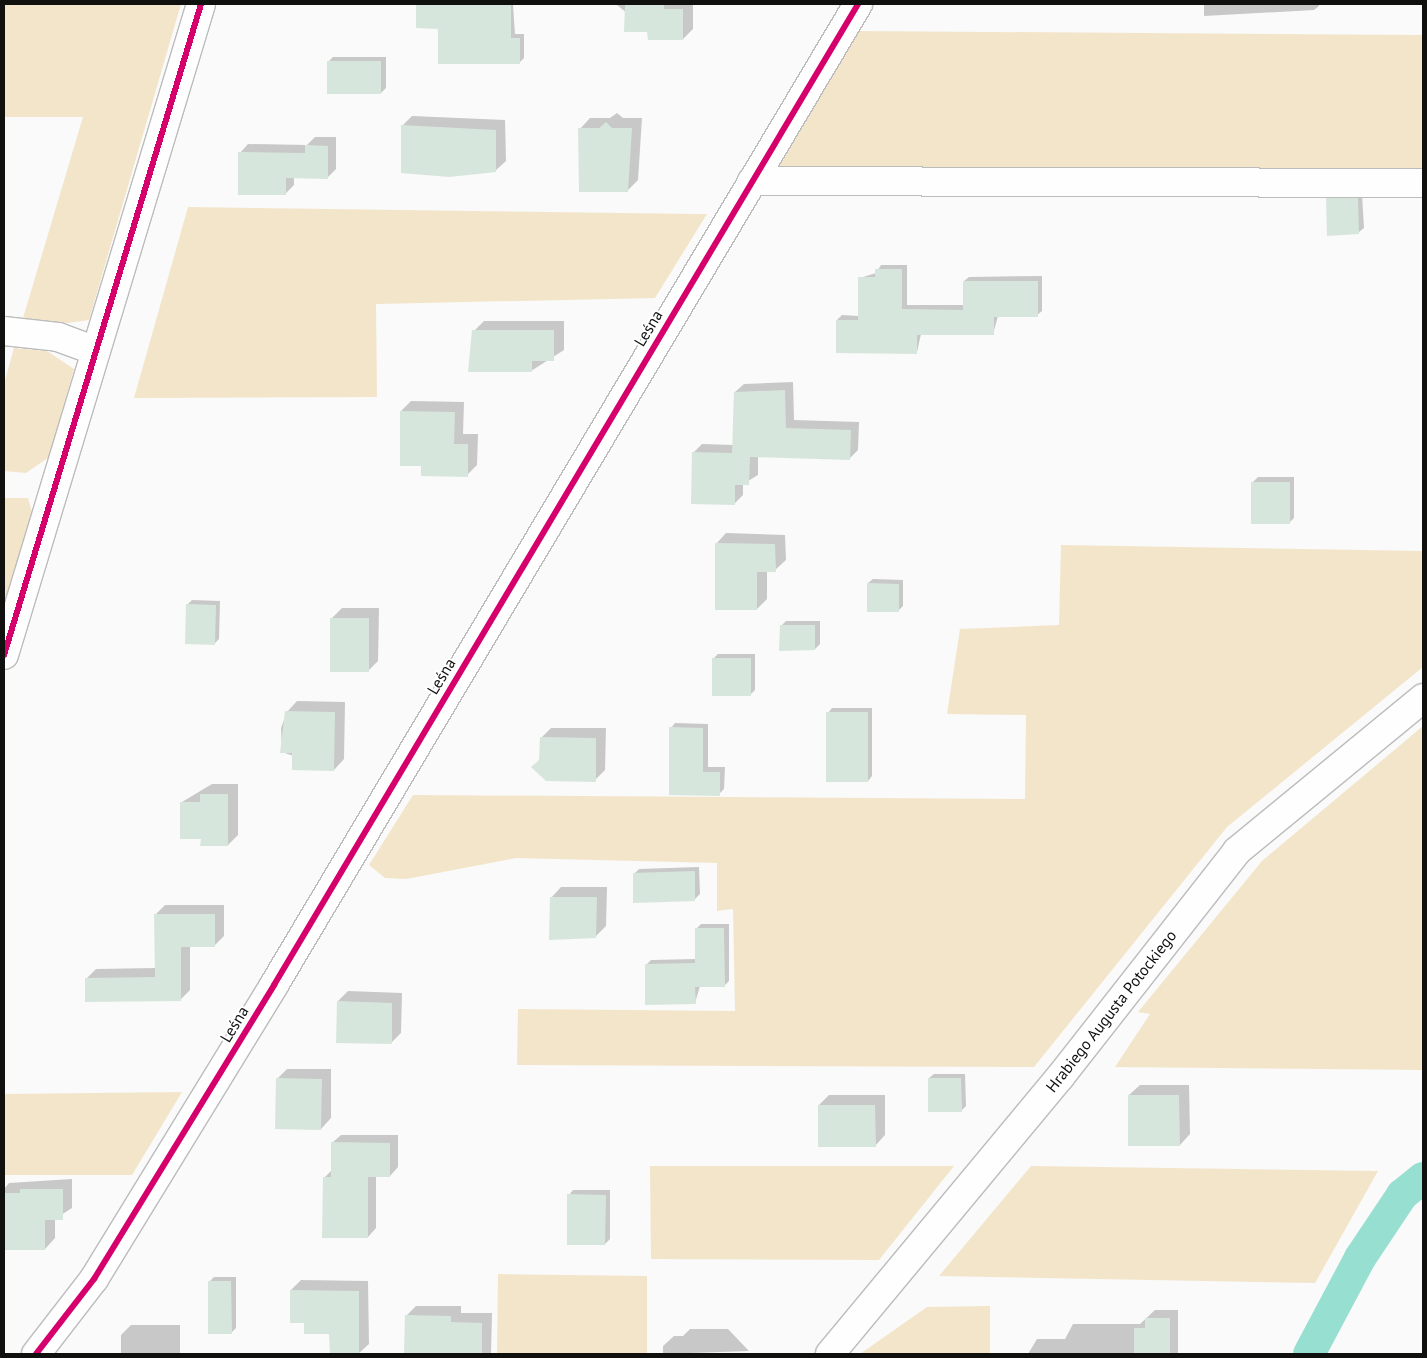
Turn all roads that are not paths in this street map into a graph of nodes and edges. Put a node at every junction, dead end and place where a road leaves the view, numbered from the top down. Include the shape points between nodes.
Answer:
1 (201, 4) edge
2 (858, 4) edge
3 (752, 181) junction
4 (1423, 183) edge
5 (4, 331) edge
6 (96, 351) junction
7 (4, 655) edge
8 (1423, 698) edge
9 (36, 1354) edge
10 (830, 1354) edge

1 - 6 street
2 - 3 street, Leśna
3 - 4 street
3 - 9 street, Leśna via 117,1242
5 - 6 street via 58,337
6 - 7 street
8 - 10 street, Hrabiego Augusta Potockiego via 1237,851 1060,1077

